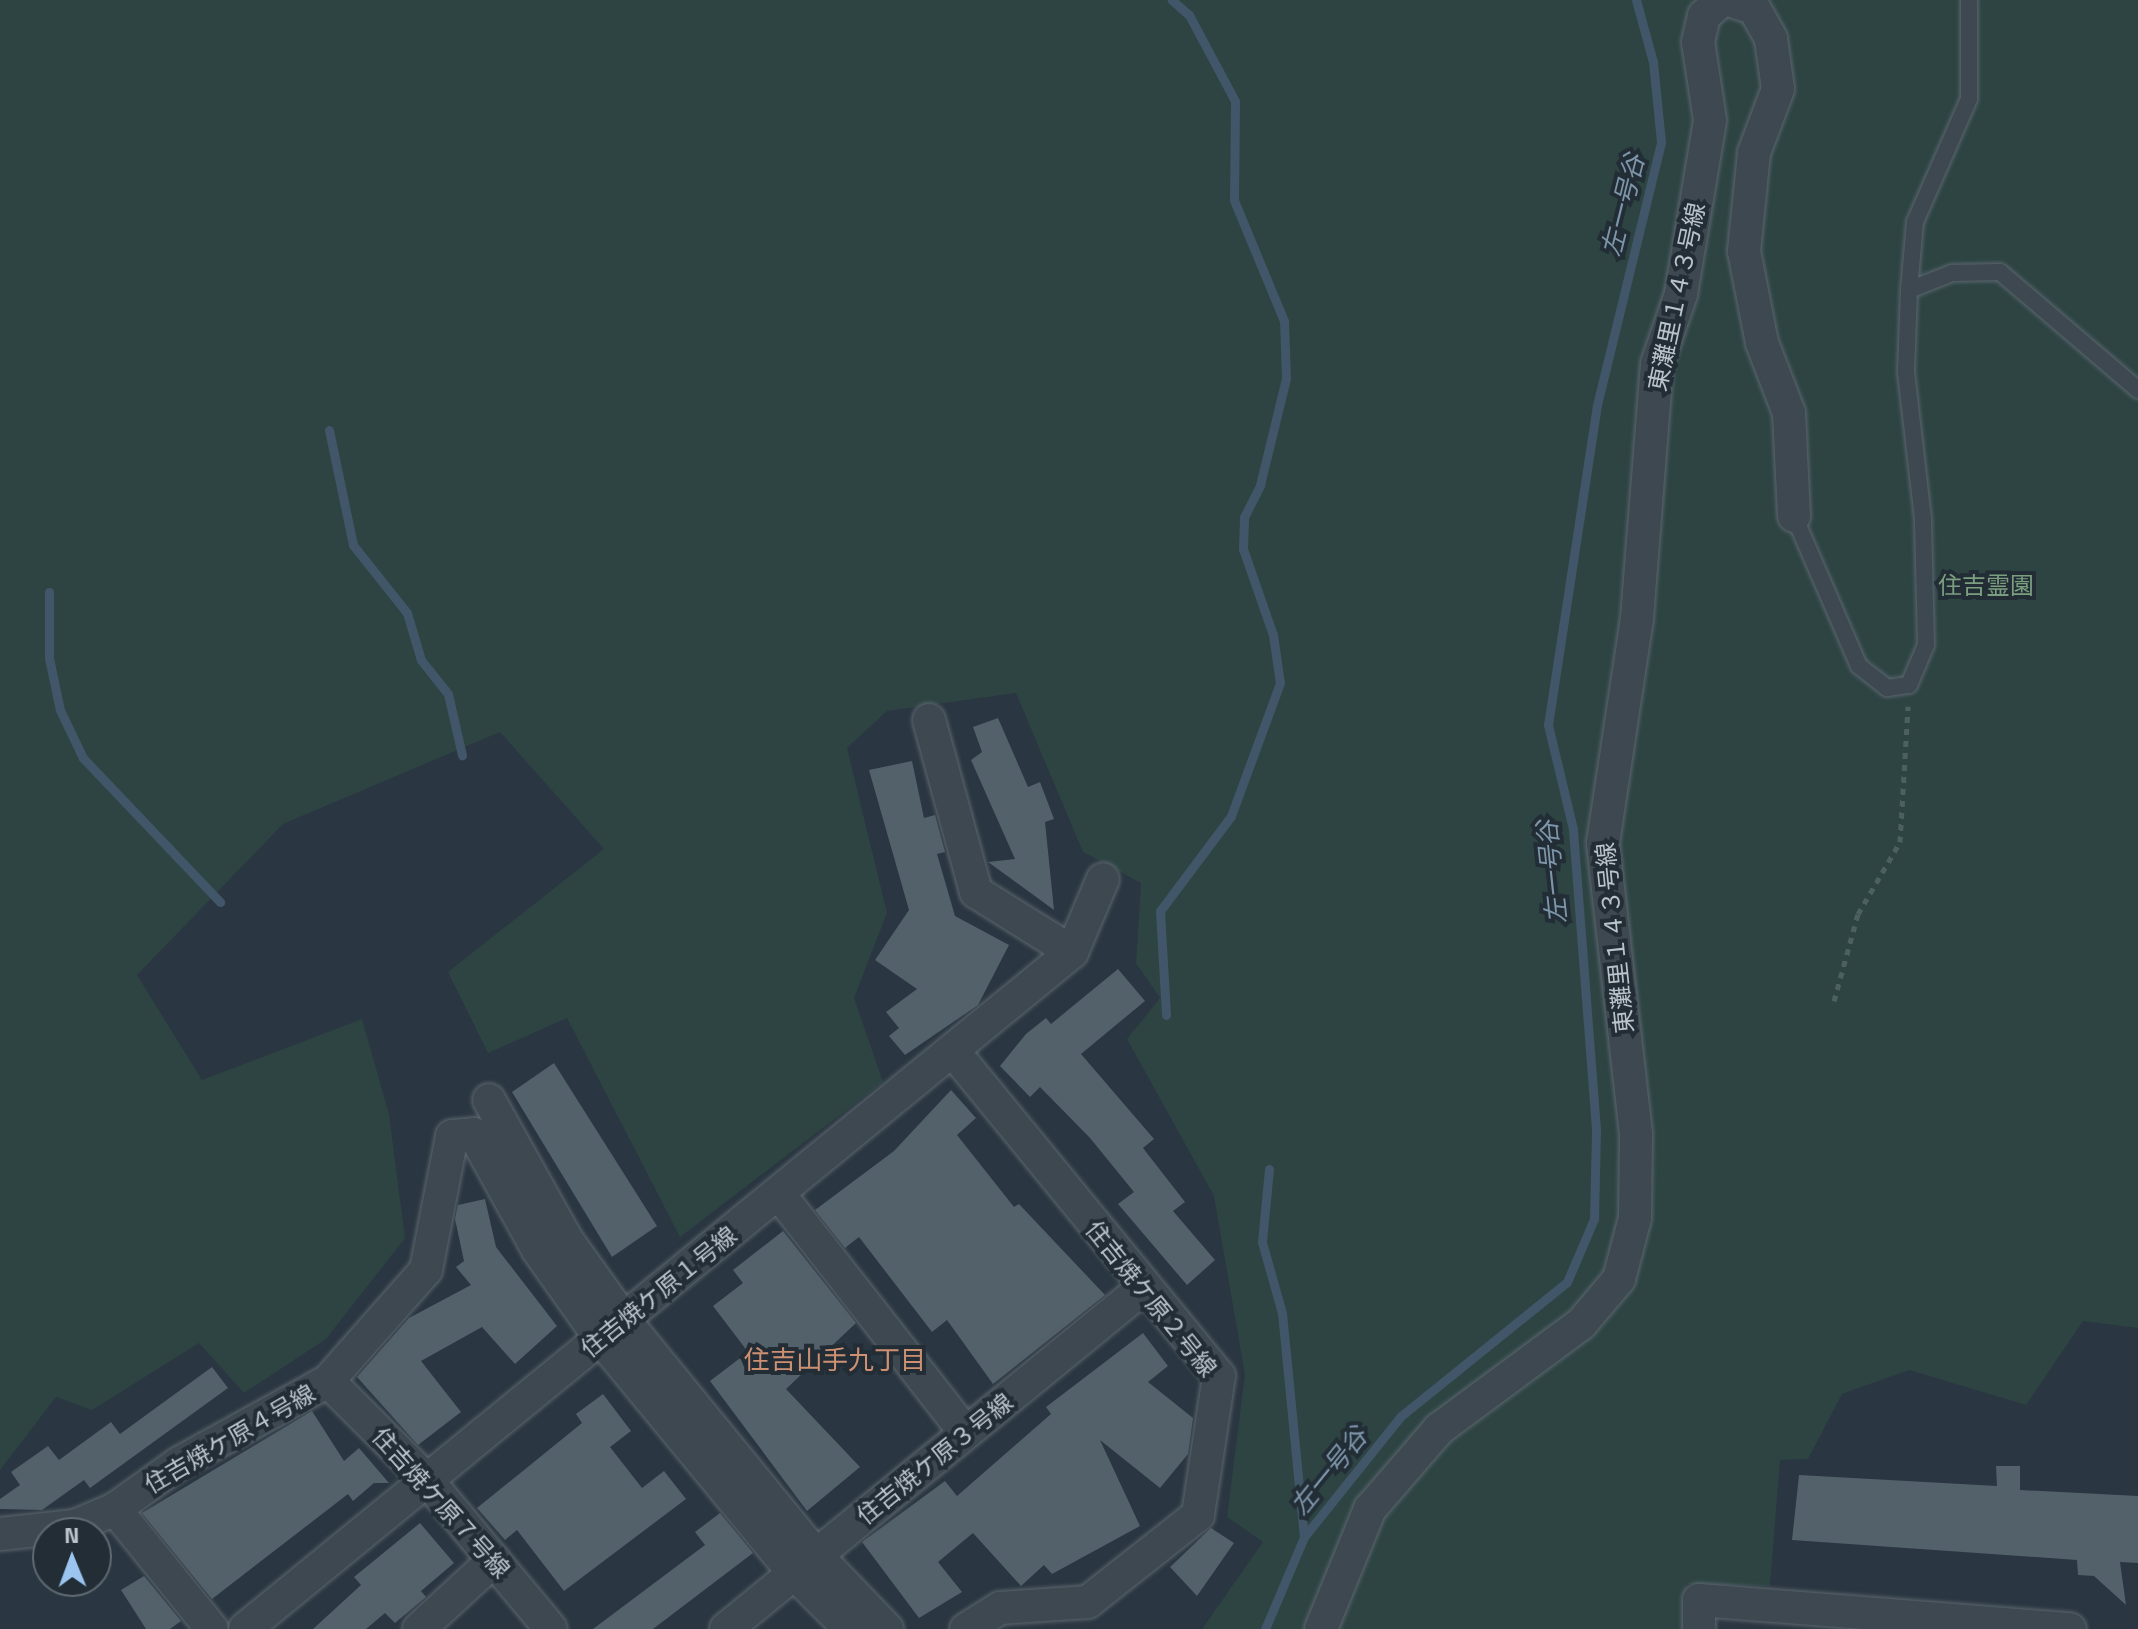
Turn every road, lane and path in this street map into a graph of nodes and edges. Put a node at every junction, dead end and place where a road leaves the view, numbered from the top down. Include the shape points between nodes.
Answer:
1 (1722, 0) edge
2 (1729, 0) edge
3 (1969, 0) edge
4 (1909, 290) junction
5 (2138, 390) edge
6 (1794, 516) joint
7 (1909, 685) junction
8 (929, 720) dead end
9 (1103, 879) dead end
10 (1072, 952) junction
11 (1834, 1001) dead end
12 (953, 1051) junction
13 (489, 1100) dead end
14 (779, 1194) junction
15 (1143, 1288) junction
16 (612, 1330) junction
17 (328, 1381) junction
18 (966, 1433) junction
19 (428, 1481) junction
20 (115, 1509) junction
21 (0, 1534) edge
22 (494, 1560) junction
23 (805, 1564) junction
24 (212, 1629) edge
25 (245, 1629) edge
26 (419, 1629) edge
27 (551, 1629) edge
28 (726, 1629) edge
29 (850, 1629) edge
30 (887, 1629) edge
31 (966, 1629) edge
32 (1321, 1629) edge
33 (1699, 1629) edge
34 (2070, 1629) edge

1 - 32 street, 東灘里１４３号線 via 1704,16 1698,42 1710,120 1681,294 1657,364 1637,618 1603,843 1636,1134 1635,1218 1619,1279 1581,1324 1439,1429 1370,1509
2 - 6 street via 1754,8 1771,39 1778,89 1754,153 1744,251 1762,343 1789,413
3 - 4 lane via 1969,99 1915,222
4 - 5 lane via 1952,273 2000,272
4 - 7 lane via 1906,372 1923,519 1926,645
6 - 7 lane via 1859,666 1887,688
7 - 11 path via 1900,842 1858,914
8 - 10 street via 976,892
9 - 10 street, 住吉焼ケ原１号線
10 - 12 street, 住吉焼ケ原１号線
12 - 14 street, 住吉焼ケ原１号線
12 - 15 street, 住吉焼ケ原２号線
13 - 16 street
14 - 16 street, 住吉焼ケ原１号線
14 - 18 street
15 - 18 street, 住吉焼ケ原３号線
15 - 31 street, 住吉焼ケ原２号線 via 1219,1376 1198,1515 1088,1602 1000,1608
16 - 17 street, 住吉焼ケ原４号線 via 538,1250 474,1134 452,1136 426,1270
16 - 19 street, 住吉焼ケ原１号線
16 - 23 street
17 - 19 street, 住吉焼ケ原７号線
17 - 20 street, 住吉焼ケ原４号線 via 179,1463
18 - 23 street, 住吉焼ケ原３号線
19 - 22 street, 住吉焼ケ原７号線
19 - 25 street, 住吉焼ケ原１号線
20 - 21 street, 住吉焼ケ原４号線 via 75,1526
20 - 24 street
22 - 26 street
22 - 27 street, 住吉焼ケ原７号線
23 - 28 street, 住吉焼ケ原３号線
23 - 29 street
23 - 30 street
33 - 34 street via 1699,1600

